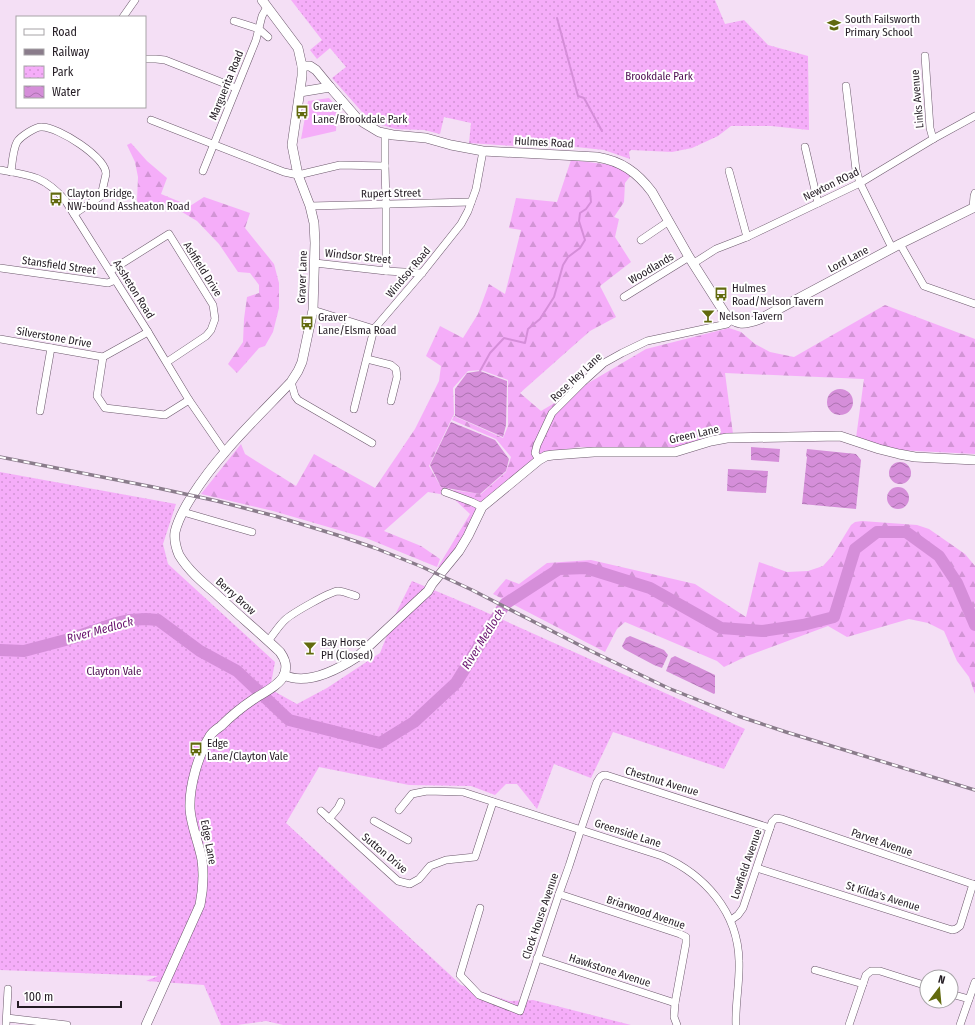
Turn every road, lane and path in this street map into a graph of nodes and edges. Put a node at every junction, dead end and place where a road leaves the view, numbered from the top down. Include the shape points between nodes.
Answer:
1 (135, 0) edge
2 (264, 3) edge
3 (124, 16) edge
4 (234, 21) dead end
5 (259, 29) junction
6 (268, 37) dead end
7 (925, 56) dead end
8 (146, 59) edge
9 (302, 66) junction
10 (846, 86) dead end
11 (330, 87) junction
12 (236, 88) junction
13 (300, 92) junction
14 (975, 116) edge
15 (151, 120) dead end
16 (385, 134) junction
17 (933, 139) junction
18 (214, 145) junction
19 (806, 147) dead end
20 (483, 151) junction
21 (385, 166) junction
22 (0, 170) edge
23 (203, 171) dead end
24 (729, 171) dead end
25 (11, 172) junction
26 (298, 175) junction
27 (860, 183) junction
28 (975, 193) edge
29 (471, 202) junction
30 (818, 203) junction
31 (386, 204) junction
32 (310, 206) junction
33 (974, 208) edge
34 (74, 214) junction
35 (669, 221) junction
36 (747, 237) junction
37 (641, 240) dead end
38 (896, 246) junction
39 (691, 260) junction
40 (315, 263) junction
41 (0, 268) edge
42 (110, 271) junction
43 (386, 271) junction
44 (422, 273) junction
45 (115, 280) junction
46 (624, 297) dead end
47 (975, 304) edge
48 (313, 310) junction
49 (731, 320) junction
50 (374, 329) junction
51 (148, 332) junction
52 (0, 341) edge
53 (51, 348) junction
54 (103, 357) junction
55 (367, 359) junction
56 (167, 362) junction
57 (291, 382) junction
58 (189, 400) junction
59 (391, 401) dead end
60 (354, 409) dead end
61 (40, 411) dead end
62 (372, 444) dead end
63 (226, 451) junction
64 (538, 460) junction
65 (975, 460) edge
66 (445, 492) dead end
67 (482, 507) junction
68 (183, 512) junction
69 (252, 532) dead end
70 (356, 596) dead end
71 (268, 641) junction
72 (284, 675) junction
73 (341, 802) dead end
74 (492, 802) junction
75 (399, 810) dead end
76 (321, 811) dead end
77 (329, 819) junction
78 (782, 819) joint
79 (374, 821) dead end
80 (770, 828) junction
81 (581, 829) junction
82 (408, 840) dead end
83 (757, 868) junction
84 (974, 884) edge
85 (559, 894) junction
86 (480, 908) dead end
87 (731, 920) junction
88 (538, 958) junction
89 (815, 970) dead end
90 (975, 982) edge
91 (919, 983) edge
92 (863, 984) junction
93 (8, 989) dead end
94 (959, 996) edge
95 (969, 999) junction
96 (676, 1004) junction
97 (6, 1022) edge
98 (67, 1025) edge
99 (146, 1025) edge
100 (677, 1025) edge
101 (736, 1025) edge
102 (849, 1025) edge
103 (960, 1025) edge

1 - 3 street
2 - 5 street, Marguerita Road
2 - 9 street, Graver Lane via 298,48
4 - 5 street
5 - 6 street
5 - 12 street, Marguerita Road
7 - 17 street, Links Avenue
8 - 12 street via 165,60
9 - 11 street, Hulmes Road via 310,66 316,70
9 - 13 street, Graver Lane
10 - 27 street via 856,170
11 - 13 street
11 - 16 street, Hulmes Road via 348,109 364,123
12 - 18 street, Marguerita Road
13 - 26 street, Graver Lane via 292,145
14 - 17 street, Newton ROad
15 - 18 street
16 - 20 street, Hulmes Road via 426,138
16 - 21 street
17 - 27 street, Newton ROad
18 - 23 street, Marguerita Road
18 - 26 street
19 - 30 street
20 - 29 street, Windsor Road
20 - 35 street, Hulmes Road via 597,157 617,162 644,182
21 - 26 street via 340,165
21 - 31 street
22 - 25 street, Assheton Road
24 - 36 street
25 - 34 street, Assheton Road via 38,178 47,183 57,190
25 - 34 street via 16,144 37,127 62,133 79,143 102,164 106,174 101,196
26 - 32 street, Graver Lane
27 - 30 street, Newton ROad
27 - 38 street
28 - 33 street
29 - 31 street, Rupert Street
29 - 44 street, Windsor Road via 461,224
30 - 36 street, Newton ROad
31 - 32 street, Rupert Street
31 - 43 street
32 - 40 street, Graver Lane via 314,223
33 - 38 street, Lord Lane
34 - 42 street, Assheton Road
35 - 37 street
35 - 39 street, Hulmes Road
36 - 39 street, Newton ROad
38 - 47 street via 924,286
38 - 49 street, Lord Lane via 760,319 742,324
39 - 46 street, Woodlands
39 - 49 street, Hulmes Road via 717,303
40 - 43 street, Windsor Street
40 - 48 street, Graver Lane
41 - 45 street, Stansfield Street via 108,283
42 - 45 street, Assheton Road
42 - 56 street, Ashfield Drive via 169,234 213,305 215,319 206,336
43 - 44 street, Windsor Street
44 - 50 street, Windsor Road
45 - 51 street, Assheton Road
48 - 50 street
48 - 57 street, Graver Lane via 302,362
49 - 64 street, Rose Hey Lane via 727,324 647,342 604,362 552,413 537,445 535,453
50 - 55 street, Windsor Road
51 - 54 street
51 - 56 street, Assheton Road
52 - 53 street, Silverstone Drive
53 - 54 street, Silverstone Drive
53 - 61 street
54 - 58 street via 97,396 105,408 165,415
55 - 59 street via 391,365 396,369 397,377
55 - 60 street, Windsor Road
56 - 58 street, Assheton Road
57 - 62 street via 295,396 299,400
57 - 63 street, Berry Brow
58 - 63 street, Assheton Road
63 - 68 street, Berry Brow via 196,490
64 - 65 street, Green Lane via 553,455 587,453 675,452 727,438 840,436 879,449 915,457
64 - 67 street, Green Lane
66 - 67 street
67 - 72 street via 459,551 428,591 357,658 317,677 295,679
68 - 69 street
68 - 71 street, Berry Brow via 175,532 176,548 180,556 196,576
70 - 71 street via 338,591 330,593 286,619
71 - 72 street, Berry Brow via 284,658
72 - 99 street, Edge Lane via 270,689 237,711 210,736 197,762 190,794 190,810 202,860 203,893 200,905
73 - 77 street
74 - 75 street, Greenside Lane via 463,792 427,791 412,794
74 - 77 street, Sutton Drive via 475,857 446,860 430,866 419,879 410,884 398,881
74 - 81 street, Greenside Lane
76 - 77 street, Sutton Drive
78 - 80 street, Lowfield Avenue via 774,819
78 - 84 street, Parvet Avenue
79 - 82 street
80 - 81 street, Chestnut Avenue via 603,775 597,782
80 - 83 street, Lowfield Avenue
81 - 85 street, Clock House Avenue
81 - 87 street, Greenside Lane via 676,862 715,895
83 - 84 street, St Kilda's Avenue via 952,930 960,926
83 - 87 street, Lowfield Avenue via 743,908
85 - 88 street, Clock House Avenue
85 - 96 street, Briarwood Avenue via 686,937
86 - 88 street, Clock House Avenue via 460,975 479,995 520,1010
87 - 101 street, Greenside Lane via 739,961
88 - 96 street, Hawkstone Avenue
89 - 92 street
90 - 95 street
91 - 92 street via 880,971 871,971 866,975
92 - 102 street
93 - 97 street
94 - 95 street
95 - 103 street
96 - 100 street, Briarwood Avenue via 674,1017
97 - 98 street

